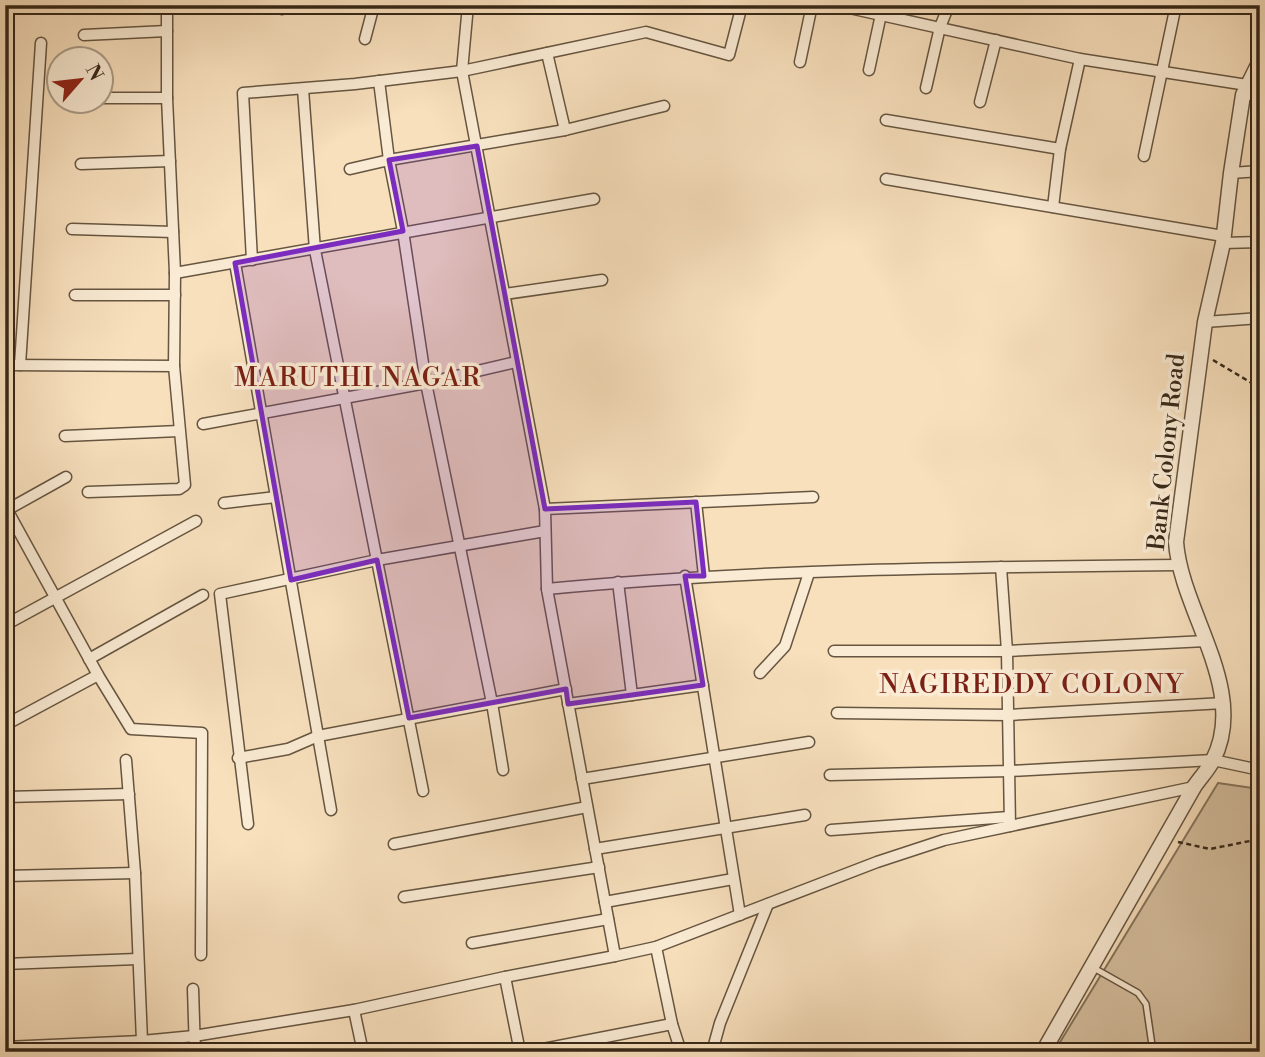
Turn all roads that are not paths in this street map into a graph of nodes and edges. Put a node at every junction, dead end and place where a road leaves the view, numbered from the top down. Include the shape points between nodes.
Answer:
1 (167, 5) edge
2 (374, 5) edge
3 (468, 5) edge
4 (742, 5) edge
5 (812, 5) edge
6 (836, 5) edge
7 (948, 5) edge
8 (1176, 5) edge
9 (881, 11) edge
10 (940, 27) junction
11 (167, 31) junction
12 (84, 35) dead end
13 (365, 39) dead end
14 (996, 40) junction
15 (41, 43) dead end
16 (547, 53) junction
17 (1080, 59) junction
18 (1260, 61) edge
19 (800, 62) dead end
20 (869, 70) dead end
21 (462, 71) junction
22 (1161, 72) junction
23 (379, 81) junction
24 (926, 88) dead end
25 (303, 89) junction
26 (1245, 90) junction
27 (1260, 94) edge
28 (167, 98) junction
29 (116, 99) edge
30 (980, 102) dead end
31 (664, 106) dead end
32 (886, 120) dead end
33 (565, 130) junction
34 (477, 146) junction
35 (1060, 149) junction
36 (1144, 156) dead end
37 (390, 160) junction
38 (170, 161) junction
39 (81, 164) dead end
40 (350, 169) dead end
41 (1260, 171) edge
42 (1230, 173) junction
43 (886, 179) dead end
44 (594, 199) dead end
45 (1053, 207) junction
46 (489, 217) junction
47 (72, 229) dead end
48 (403, 231) junction
49 (173, 232) junction
50 (1223, 240) junction
51 (1260, 242) edge
52 (315, 250) junction
53 (252, 260) junction
54 (235, 262) junction
55 (175, 273) junction
56 (602, 280) dead end
57 (505, 293) junction
58 (75, 295) dead end
59 (175, 295) junction
60 (1260, 318) edge
61 (1205, 322) junction
62 (516, 362) junction
63 (5, 365) edge
64 (20, 365) junction
65 (174, 366) junction
66 (426, 383) junction
67 (345, 397) junction
68 (261, 413) junction
69 (203, 424) dead end
70 (179, 431) junction
71 (65, 436) dead end
72 (66, 477) dead end
73 (88, 492) dead end
74 (276, 497) junction
75 (813, 497) dead end
76 (696, 502) junction
77 (224, 503) dead end
78 (6, 509) edge
79 (545, 509) junction
80 (196, 521) dead end
81 (545, 531) junction
82 (459, 546) junction
83 (377, 560) junction
84 (1178, 565) junction
85 (1001, 567) junction
86 (808, 573) junction
87 (685, 576) junction
88 (704, 576) junction
89 (291, 580) junction
90 (618, 582) junction
91 (547, 589) junction
92 (203, 595) dead end
93 (56, 597) junction
94 (5, 625) edge
95 (1206, 641) junction
96 (1007, 650) junction
97 (834, 651) dead end
98 (89, 659) junction
99 (760, 673) dead end
100 (98, 675) junction
101 (703, 685) junction
102 (566, 690) junction
103 (632, 695) junction
104 (492, 703) junction
105 (1224, 703) junction
106 (568, 704) junction
107 (837, 713) dead end
108 (1009, 716) junction
109 (409, 718) junction
110 (5, 725) edge
111 (318, 736) junction
112 (809, 742) dead end
113 (238, 758) junction
114 (714, 758) junction
115 (126, 760) dead end
116 (1213, 760) junction
117 (503, 770) dead end
118 (1260, 770) edge
119 (1010, 771) junction
120 (830, 775) dead end
121 (582, 779) junction
122 (1194, 787) junction
123 (423, 791) dead end
124 (129, 794) junction
125 (5, 797) edge
126 (587, 807) junction
127 (331, 810) dead end
128 (804, 815) dead end
129 (1010, 821) junction
130 (248, 824) dead end
131 (724, 828) junction
132 (831, 830) dead end
133 (394, 844) dead end
134 (595, 849) junction
135 (599, 867) junction
136 (135, 873) junction
137 (5, 876) edge
138 (733, 879) junction
139 (404, 897) dead end
140 (605, 902) junction
141 (768, 904) junction
142 (740, 915) junction
143 (608, 919) junction
144 (472, 943) dead end
145 (656, 947) junction
146 (201, 955) dead end
147 (615, 956) junction
148 (138, 959) junction
149 (5, 964) edge
150 (1092, 967) junction
151 (505, 977) junction
152 (193, 989) dead end
153 (354, 1010) junction
154 (672, 1024) junction
155 (194, 1036) junction
156 (142, 1041) junction
157 (5, 1047) edge
158 (195, 1052) edge
159 (363, 1052) edge
160 (520, 1052) edge
161 (528, 1052) edge
162 (681, 1052) edge
163 (712, 1052) edge
164 (1042, 1052) edge
165 (1153, 1052) edge

1 - 11 street
2 - 13 street
3 - 21 street
4 - 16 street via 729,55 646,32
5 - 19 street
6 - 9 street
7 - 10 street
8 - 22 street
9 - 10 street
9 - 20 street
10 - 14 street
10 - 24 street
11 - 12 street
11 - 28 street
14 - 17 street
14 - 30 street
15 - 64 street
16 - 21 street
16 - 33 street
17 - 22 street
17 - 35 street
18 - 26 street, Bank Colony Road
21 - 23 street
21 - 34 street
22 - 26 street
22 - 36 street
23 - 25 street
23 - 37 street
25 - 52 street
25 - 53 street via 243,93
26 - 27 street
26 - 42 street, Bank Colony Road
28 - 29 street
28 - 38 street
31 - 33 street
32 - 35 street
33 - 34 street
34 - 37 street
34 - 46 street
35 - 45 street
37 - 40 street
37 - 48 street
38 - 39 street
38 - 49 street
41 - 42 street
42 - 50 street, Bank Colony Road
43 - 45 street
44 - 46 street
45 - 50 street
46 - 48 street
46 - 57 street
47 - 49 street
48 - 52 street
48 - 66 street
49 - 55 street
50 - 51 street
50 - 61 street, Bank Colony Road
52 - 53 street
52 - 67 street
53 - 54 street
54 - 55 street
54 - 68 street
55 - 59 street
56 - 57 street
57 - 62 street
58 - 59 street
59 - 65 street
60 - 61 street
61 - 84 street, Bank Colony Road via 1176,542
62 - 66 street
62 - 79 street
63 - 64 street
64 - 65 street
65 - 70 street
66 - 67 street
66 - 82 street
67 - 68 street
67 - 83 street
68 - 69 street
68 - 74 street
70 - 71 street
70 - 73 street via 183,488
72 - 78 street
74 - 77 street
74 - 89 street
75 - 76 street
76 - 79 street
76 - 88 street
78 - 93 street
79 - 81 street
80 - 93 street
81 - 82 street
81 - 91 street
82 - 83 street
82 - 104 street
83 - 89 street
83 - 109 street
84 - 85 street
84 - 95 street, Bank Colony Road
85 - 86 street
85 - 96 street
86 - 88 street
86 - 99 street via 785,646
87 - 88 street
87 - 90 street
87 - 101 street
89 - 111 street
89 - 113 street via 220,594
90 - 91 street
90 - 103 street
91 - 102 street
92 - 98 street
93 - 94 street
93 - 98 street
95 - 96 street
95 - 105 street, Bank Colony Road
96 - 97 street
96 - 108 street
98 - 100 street
100 - 110 street
100 - 146 street via 131,729 202,733
101 - 103 street
101 - 114 street
102 - 104 street
102 - 106 street
103 - 106 street
104 - 109 street
104 - 117 street
105 - 108 street
105 - 116 street, Bank Colony Road
106 - 121 street
107 - 108 street
108 - 119 street
109 - 111 street
109 - 123 street
111 - 113 street via 288,749
111 - 127 street
112 - 114 street
113 - 130 street
114 - 121 street
114 - 131 street
115 - 124 street
116 - 118 street
116 - 119 street
116 - 122 street, Bank Colony Road
119 - 120 street
119 - 129 street
121 - 126 street
122 - 129 street
122 - 150 street, Bank Colony Road
124 - 125 street
124 - 136 street
126 - 133 street
126 - 134 street
128 - 131 street
129 - 132 street
129 - 141 street via 877,862
131 - 134 street
131 - 138 street
134 - 135 street
135 - 139 street
135 - 140 street
136 - 137 street
136 - 148 street
138 - 140 street
138 - 142 street
140 - 143 street
141 - 142 street
141 - 163 street
142 - 145 street
143 - 144 street
143 - 147 street
145 - 147 street
145 - 154 street
147 - 151 street
148 - 149 street
148 - 156 street
150 - 164 street, Bank Colony Road
150 - 165 lane via 1138,993 1146,1004
151 - 153 street
151 - 160 street
152 - 155 street
153 - 155 street
153 - 159 street
154 - 161 street
154 - 162 street
155 - 156 street
155 - 158 street
156 - 157 street

